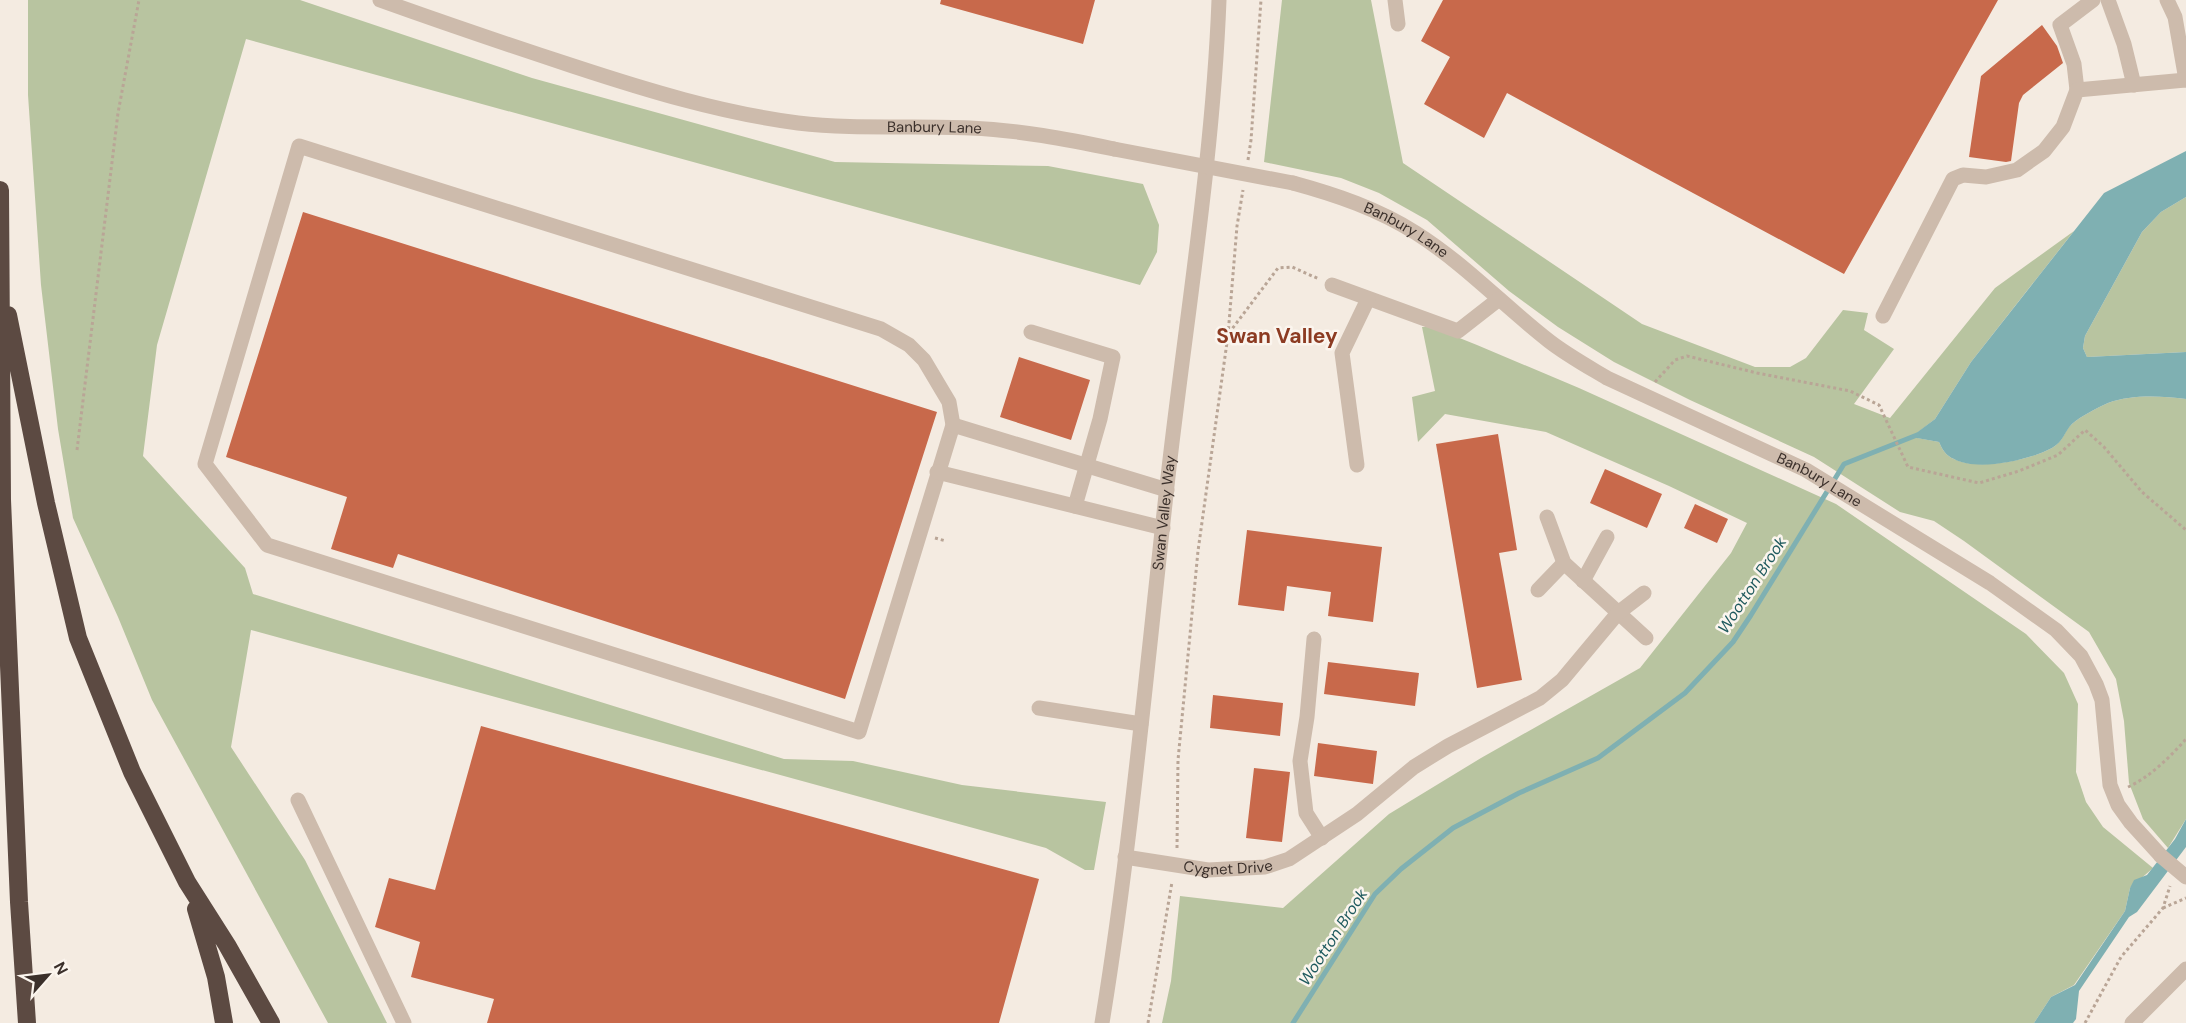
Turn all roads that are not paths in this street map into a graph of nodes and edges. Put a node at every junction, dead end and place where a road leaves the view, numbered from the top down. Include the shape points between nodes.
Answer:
1 (380, 0) edge
2 (1219, 0) edge
3 (1395, 0) edge
4 (2093, 0) edge
5 (2108, 0) edge
6 (2167, 0) edge
7 (1398, 24) dead end
8 (2186, 80) edge
9 (2133, 85) junction
10 (2077, 90) junction
11 (0, 190) edge
12 (1, 278) edge
13 (1332, 285) road end
14 (1368, 299) junction
15 (1499, 299) junction
16 (1883, 316) dead end
17 (1030, 333) dead end
18 (953, 425) junction
19 (1086, 465) junction
20 (1357, 465) dead end
21 (937, 472) junction
22 (1167, 490) junction
23 (1075, 506) junction
24 (1547, 517) dead end
25 (1162, 528) junction
26 (1607, 537) dead end
27 (1564, 563) junction
28 (1583, 581) junction
29 (1538, 590) dead end
30 (1644, 593) dead end
31 (1618, 613) junction
32 (1646, 638) dead end
33 (1314, 639) dead end
34 (1039, 708) dead end
35 (1141, 724) junction
36 (298, 800) dead end
37 (1322, 838) junction
38 (1125, 857) junction
39 (2186, 877) edge
40 (187, 882) junction
41 (2186, 969) edge
42 (27, 1023) edge
43 (224, 1023) edge
44 (272, 1023) edge
45 (404, 1023) edge
46 (1102, 1023) edge
47 (2132, 1023) edge

1 - 15 street, Banbury Lane, bridge via 636,87 752,115 845,127 1014,131 1335,194 1416,233
2 - 22 street, Swan Valley Way via 1212,117
3 - 7 street
4 - 10 street via 2060,25 2074,64
5 - 9 street
6 - 8 street via 2175,17
8 - 9 street
9 - 10 street
10 - 16 street via 2062,127 2044,151 2017,170 1953,179
11 - 12 highway
12 - 40 highway via 46,503 78,638 132,772
12 - 42 highway via 2,500
13 - 14 street
14 - 15 street via 1458,331
14 - 20 street via 1342,353
15 - 39 street, Banbury Lane, bridge via 1578,361 1806,470 1990,583 2056,630 2088,668 2102,700 2110,785 2118,805 2161,856
17 - 19 street via 1113,357
18 - 19 street
18 - 21 street
18 - 21 street via 949,402 924,360 909,345 881,329 299,146 205,464 267,545 859,732
19 - 22 street
19 - 23 street
21 - 23 street
22 - 25 street, Swan Valley Way
23 - 25 street
24 - 27 street
25 - 35 street, Swan Valley Way
26 - 28 street
27 - 28 street
27 - 29 street
28 - 31 street
30 - 31 street, Cygnet Drive
31 - 32 street
31 - 37 street, Cygnet Drive via 1562,680 1540,698 1414,767
33 - 37 street via 1300,760 1306,813
34 - 35 street
35 - 38 street, Swan Valley Way
36 - 45 street
37 - 38 street, Cygnet Drive via 1289,859 1265,867 1208,870
38 - 46 street, Swan Valley Way
40 - 43 highway via 216,976
40 - 44 highway
41 - 47 street

